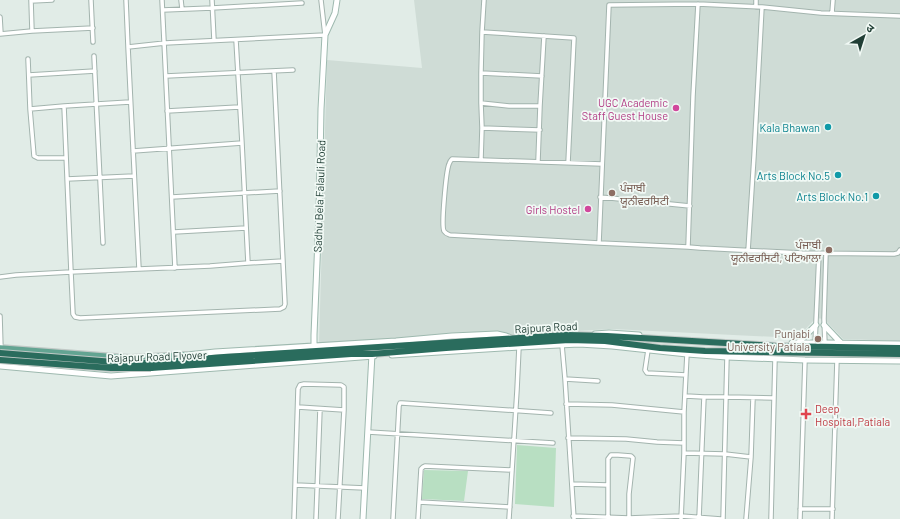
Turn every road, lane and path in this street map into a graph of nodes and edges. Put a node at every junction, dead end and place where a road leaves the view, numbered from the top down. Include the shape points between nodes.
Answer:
1 (52, 0) edge
2 (91, 0) edge
3 (126, 0) edge
4 (162, 0) edge
5 (181, 0) edge
6 (212, 0) edge
7 (321, 0) edge
8 (334, 0) edge
9 (337, 0) edge
10 (484, 0) edge
11 (609, 0) edge
12 (756, 0) edge
13 (833, 0) edge
14 (31, 1) edge
15 (286, 2) edge
16 (681, 2) edge
17 (302, 3) dead end
18 (698, 4) junction
19 (609, 5) junction
20 (756, 7) junction
21 (762, 7) junction
22 (212, 8) junction
23 (182, 9) junction
24 (163, 10) junction
25 (832, 13) junction
26 (900, 16) edge
27 (0, 17) edge
28 (332, 18) junction
29 (93, 28) junction
30 (32, 32) junction
31 (482, 32) junction
32 (0, 34) edge
33 (325, 35) junction
34 (544, 36) junction
35 (214, 40) junction
36 (236, 40) junction
37 (93, 42) dead end
38 (165, 43) junction
39 (128, 47) junction
40 (94, 56) dead end
41 (28, 59) dead end
42 (293, 70) dead end
43 (95, 71) junction
44 (274, 71) junction
45 (238, 72) junction
46 (481, 73) junction
47 (29, 75) junction
48 (166, 76) junction
49 (542, 76) junction
50 (130, 102) junction
51 (481, 103) junction
52 (96, 104) junction
53 (64, 106) junction
54 (540, 106) junction
55 (239, 107) junction
56 (30, 108) junction
57 (167, 111) junction
58 (482, 128) junction
59 (540, 130) junction
60 (242, 143) junction
61 (169, 148) junction
62 (133, 151) junction
63 (66, 158) junction
64 (481, 159) junction
65 (538, 161) junction
66 (568, 163) junction
67 (602, 164) junction
68 (134, 176) junction
69 (99, 178) junction
70 (67, 179) junction
71 (280, 190) junction
72 (244, 193) junction
73 (172, 197) junction
74 (600, 197) junction
75 (690, 206) junction
76 (246, 228) junction
77 (174, 232) junction
78 (103, 243) dead end
79 (599, 243) junction
80 (688, 247) junction
81 (900, 250) edge
82 (748, 251) junction
83 (819, 253) junction
84 (826, 253) junction
85 (283, 262) junction
86 (248, 263) junction
87 (175, 268) junction
88 (139, 269) junction
89 (71, 272) junction
90 (0, 277) edge
91 (0, 316) edge
92 (816, 325) junction
93 (824, 325) junction
94 (588, 335) junction
95 (511, 339) junction
96 (798, 343) junction
97 (825, 343) junction
98 (841, 343) junction
99 (612, 344) junction
100 (815, 344) junction
101 (900, 344) edge
102 (562, 345) junction
103 (519, 347) junction
104 (900, 348) edge
105 (0, 350) edge
106 (648, 350) junction
107 (314, 351) junction
108 (372, 352) junction
109 (687, 354) junction
110 (900, 354) edge
111 (187, 355) junction
112 (727, 357) junction
113 (193, 359) junction
114 (775, 359) junction
115 (805, 360) junction
116 (837, 360) junction
117 (900, 361) edge
118 (0, 364) edge
119 (151, 365) junction
120 (686, 375) junction
121 (565, 379) junction
122 (598, 380) dead end
123 (686, 396) junction
124 (704, 397) junction
125 (727, 397) junction
126 (753, 398) junction
127 (774, 398) junction
128 (566, 404) junction
129 (298, 407) junction
130 (320, 409) junction
131 (344, 410) junction
132 (516, 411) junction
133 (684, 412) junction
134 (551, 413) dead end
135 (368, 432) junction
136 (398, 434) junction
137 (568, 438) junction
138 (514, 442) junction
139 (684, 443) junction
140 (553, 444) dead end
141 (684, 453) junction
142 (701, 454) junction
143 (725, 454) junction
144 (752, 457) junction
145 (512, 470) junction
146 (572, 484) junction
147 (295, 485) junction
148 (608, 485) junction
149 (318, 486) junction
150 (340, 487) junction
151 (365, 488) junction
152 (419, 502) junction
153 (510, 507) junction
154 (800, 509) junction
155 (833, 509) junction
156 (574, 517) edge
157 (608, 518) junction
158 (629, 518) edge
159 (681, 518) edge
160 (700, 518) junction
161 (294, 519) edge
162 (316, 519) edge
163 (338, 519) edge
164 (363, 519) edge
165 (393, 519) edge
166 (418, 519) edge
167 (509, 519) edge
168 (722, 519) edge
169 (746, 519) edge
170 (771, 519) edge
171 (800, 519) edge
172 (832, 519) edge

1 - 14 street
2 - 29 street
3 - 39 street
4 - 24 street
5 - 23 street
6 - 22 street
7 - 33 street
8 - 28 street
9 - 28 street
10 - 31 street
11 - 19 street
12 - 20 street
13 - 25 street
14 - 30 street
15 - 17 street
15 - 22 street
16 - 18 street
16 - 19 street
18 - 20 street
18 - 75 street
19 - 67 street
20 - 21 street
21 - 25 street
21 - 82 street
22 - 23 street
22 - 35 street
23 - 24 street
24 - 38 street
25 - 26 street
27 - 32 street
28 - 33 street, Sadhu Bela Falauli Road
29 - 30 street
29 - 37 street
30 - 32 street
31 - 34 street
31 - 46 street
33 - 36 street
33 - 107 street, Sadhu Bela Falauli Road
34 - 49 street
34 - 66 street via 574,38
35 - 36 street
35 - 38 street
36 - 45 street
38 - 39 street
38 - 48 street
39 - 50 street
40 - 43 street
41 - 47 street
42 - 44 street
43 - 47 street
43 - 52 street
44 - 45 street
44 - 71 street
45 - 48 street
45 - 55 street
46 - 49 street
46 - 51 street
47 - 56 street
48 - 57 street
49 - 54 street
50 - 52 street
50 - 62 street
51 - 54 street
51 - 58 street
52 - 53 street
52 - 69 street
53 - 56 street
53 - 63 street
54 - 59 street
55 - 57 street
55 - 60 street
56 - 63 street via 34,156
57 - 61 street
58 - 59 street
58 - 64 street
59 - 65 street
60 - 61 street
60 - 72 street
61 - 62 street
61 - 73 street
62 - 68 street
63 - 70 street
64 - 65 street
64 - 79 street via 454,158 449,163 443,218 447,234
65 - 66 street
66 - 67 street
67 - 74 street
68 - 69 street
68 - 88 street
69 - 70 street
69 - 78 street
70 - 89 street
71 - 72 street
71 - 85 street
72 - 73 street
72 - 76 street
73 - 77 street
74 - 75 street
74 - 79 street
75 - 80 street
76 - 77 street
76 - 86 street
77 - 87 street
79 - 80 street
80 - 82 street
81 - 84 street via 894,254
82 - 83 street
83 - 84 street
83 - 92 street
84 - 93 street
85 - 86 street
85 - 89 street via 285,304 280,309 80,318 73,314
86 - 87 street
87 - 88 street
88 - 89 street
89 - 90 street
91 - 105 street
92 - 93 street
92 - 96 street
92 - 100 street
93 - 97 street
93 - 98 street
94 - 95 highway, Rajpura Road
94 - 96 street via 609,333 694,340
94 - 104 highway, Rajpura Road via 776,346
95 - 107 street via 497,334
95 - 108 highway, Rajpura Road
96 - 100 street
97 - 98 street
97 - 100 street
98 - 101 street
99 - 102 street
99 - 106 street
99 - 108 highway, Rajpura Road via 568,340
99 - 110 highway, Rajpura Road via 693,350
102 - 103 street
102 - 121 street
103 - 108 street
103 - 132 street
105 - 111 main road via 131,358
105 - 118 street
105 - 119 highway, Rajapur Road Flyover, bridge
106 - 109 street
106 - 120 street via 645,370 647,373
107 - 108 highway, Rajpura Road via 351,354
107 - 111 street via 216,352
107 - 113 highway, Rajpura Road
107 - 119 highway, Rajapur Road Flyover
108 - 118 street via 112,376
108 - 135 street
109 - 112 street
109 - 120 street
111 - 113 main road
112 - 114 street
112 - 125 street
113 - 119 highway, Rajapur Road Flyover
114 - 115 street
114 - 127 street
115 - 116 street
115 - 154 street
116 - 117 street
116 - 155 street
118 - 119 highway, Rajapur Road Flyover, bridge via 111,368
120 - 123 street
121 - 122 street
121 - 128 street
123 - 124 street
123 - 133 street
124 - 125 street
124 - 142 street
125 - 126 street
125 - 143 street
126 - 127 street
126 - 144 street
127 - 170 street
128 - 133 street via 612,405
128 - 137 street
129 - 130 street
129 - 131 street via 300,385 342,385
129 - 147 street
130 - 131 street
130 - 149 street
131 - 150 street
132 - 134 street
132 - 136 street via 401,403
132 - 138 street
133 - 139 street
135 - 136 street
135 - 151 street
136 - 138 street
136 - 165 street
137 - 139 street
137 - 146 street
138 - 140 street
138 - 145 street
139 - 141 street
141 - 142 street
141 - 159 street
142 - 143 street
142 - 160 street
143 - 144 street
143 - 168 street
144 - 169 street
145 - 152 street via 424,466 421,469
145 - 153 street
146 - 148 street
146 - 156 street
147 - 149 street
147 - 161 street
148 - 157 street
148 - 158 street via 609,456 631,456 633,460
149 - 150 street
149 - 162 street
150 - 151 street
150 - 163 street
151 - 164 street
152 - 153 street
152 - 166 street
153 - 167 street
154 - 155 street
154 - 171 street
155 - 172 street
156 - 157 street
157 - 158 street
158 - 159 street
159 - 160 street
160 - 168 street

